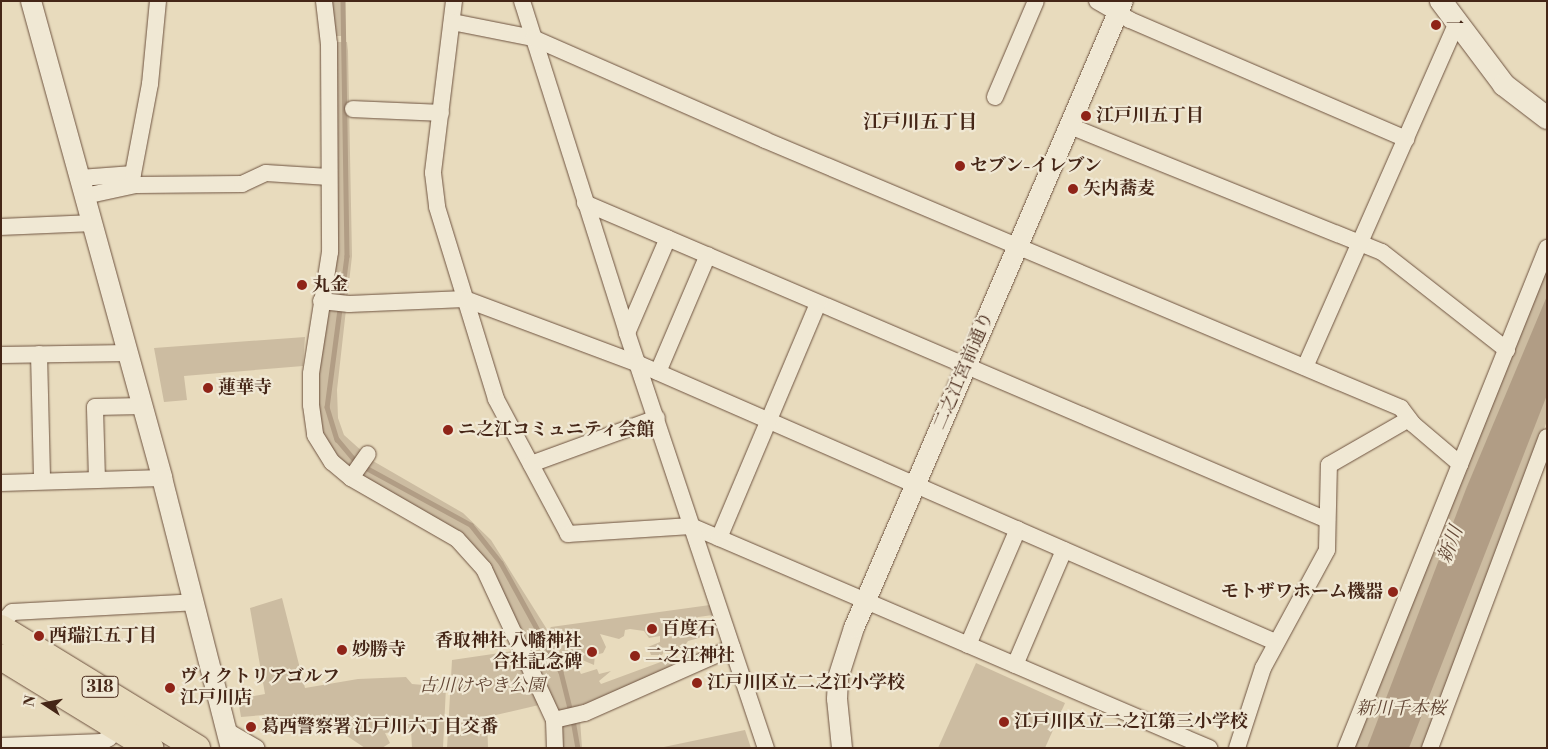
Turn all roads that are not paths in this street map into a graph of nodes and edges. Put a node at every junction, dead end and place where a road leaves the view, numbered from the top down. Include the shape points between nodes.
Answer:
1 (31, 1) edge
2 (158, 1) edge
3 (324, 1) edge
4 (454, 1) edge
5 (522, 1) edge
6 (1036, 1) edge
7 (1097, 1) edge
8 (1441, 1) edge
9 (1120, 7) edge
10 (452, 22) junction
11 (1457, 23) junction
12 (533, 38) junction
13 (995, 97) dead end
14 (353, 109) dead end
15 (440, 113) junction
16 (1547, 118) edge
17 (1070, 126) junction
18 (1406, 139) junction
19 (329, 177) junction
20 (83, 187) junction
21 (585, 203) junction
22 (92, 223) junction
23 (1, 227) edge
24 (668, 238) junction
25 (1360, 244) junction
26 (1018, 245) junction
27 (1547, 248) edge
28 (708, 255) junction
29 (465, 299) junction
30 (321, 301) junction
31 (818, 304) junction
32 (627, 333) junction
33 (1507, 350) junction
34 (129, 353) junction
35 (39, 354) junction
36 (1, 355) edge
37 (639, 364) junction
38 (967, 366) junction
39 (1305, 367) junction
40 (658, 372) junction
41 (143, 406) junction
42 (657, 418) junction
43 (769, 420) junction
44 (1409, 420) junction
45 (1547, 436) edge
46 (368, 454) dead end
47 (531, 464) junction
48 (1460, 464) junction
49 (162, 478) junction
50 (351, 478) junction
51 (96, 480) junction
52 (42, 481) junction
53 (1, 483) edge
54 (915, 484) junction
55 (1327, 520) junction
56 (691, 526) junction
57 (1018, 529) junction
58 (719, 538) junction
59 (1064, 550) junction
60 (865, 600) junction
61 (194, 602) junction
62 (1, 624) edge
63 (1, 628) edge
64 (1275, 642) junction
65 (968, 645) junction
66 (732, 648) junction
67 (1, 657) edge
68 (1015, 665) junction
69 (123, 716) junction
70 (558, 719) junction
71 (229, 740) edge
72 (1, 746) edge
73 (150, 748) edge
74 (198, 748) edge
75 (257, 748) edge
76 (555, 748) edge
77 (766, 748) edge
78 (842, 748) edge
79 (1209, 748) edge
80 (1237, 748) edge
81 (1346, 748) edge
82 (1430, 748) edge

1 - 20 street
2 - 20 street via 150,84 133,174
3 - 19 street via 329,44
4 - 10 street
5 - 12 street
6 - 13 street
7 - 9 street
8 - 11 main road
9 - 17 street, 二之江宮前通り
9 - 18 street via 1130,20
10 - 12 street
10 - 15 street
11 - 16 main road via 1504,85
11 - 18 street
12 - 21 street
12 - 26 street via 765,140
14 - 15 street
15 - 29 street via 433,173 437,207
17 - 25 street
17 - 26 street, 二之江宮前通り
18 - 25 street
19 - 20 street via 266,173 242,184
19 - 30 street via 330,252
20 - 22 street
21 - 24 street
21 - 32 street
22 - 23 street
22 - 34 street
24 - 28 street
24 - 32 street
25 - 33 street via 1382,252
25 - 39 street
26 - 38 street, 二之江宮前通り
26 - 39 street
27 - 33 street
28 - 31 street
28 - 40 street
29 - 30 street via 348,304
29 - 37 street
29 - 47 street via 496,399
30 - 50 street via 311,374 315,435 332,462
31 - 38 street
31 - 43 street
32 - 37 street
33 - 48 street
34 - 35 street
34 - 41 street
35 - 36 street
35 - 52 street
37 - 40 street
37 - 42 street
38 - 54 street, 二之江宮前通り
38 - 55 street
39 - 44 street via 1401,408
40 - 43 street
41 - 49 street
41 - 51 street via 95,407
42 - 47 street
42 - 56 street
43 - 54 street
43 - 58 street
44 - 48 street
44 - 55 street via 1329,465
45 - 82 street
46 - 50 street
47 - 56 street via 568,534
48 - 81 street
49 - 51 street
49 - 61 street
50 - 70 street via 457,539 484,569
51 - 52 street
52 - 53 street
54 - 57 street
54 - 60 street, 二之江宮前通り
55 - 64 street via 1327,550
56 - 58 street
56 - 66 street
57 - 59 street
57 - 65 street
58 - 60 street
59 - 64 street
59 - 68 street
60 - 65 street
60 - 78 street, 二之江宮前通り via 838,678
61 - 62 street via 12,612
61 - 71 street
63 - 69 main road, 318
64 - 80 street via 1263,668
65 - 68 street
66 - 70 street via 581,713
66 - 77 street
67 - 69 main road, 318
68 - 79 street
69 - 72 street via 102,742
69 - 73 main road, 318
69 - 74 main road, 318
70 - 76 street
71 - 75 street

